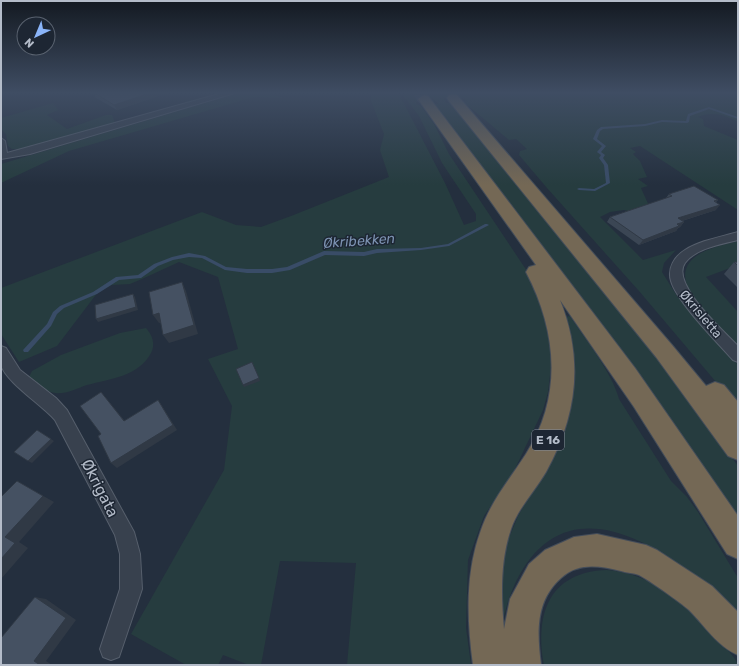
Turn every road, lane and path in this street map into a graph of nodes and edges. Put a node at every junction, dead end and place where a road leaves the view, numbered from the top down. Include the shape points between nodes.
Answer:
1 (126, 123) edge
2 (441, 123) edge
3 (474, 123) edge
4 (1, 141) edge
5 (2, 158) edge
6 (506, 214) junction
7 (738, 236) edge
8 (664, 351) junction
9 (1, 352) edge
10 (738, 356) edge
11 (738, 421) edge
12 (738, 447) edge
13 (738, 543) edge
14 (738, 637) edge
15 (111, 649) dead end
16 (491, 665) edge
17 (523, 665) edge

1 - 5 street
2 - 6 highway, E 16
3 - 8 highway
4 - 5 street
6 - 13 highway, E 16 via 610,353 682,456
6 - 16 highway, E 16 via 512,236 541,280 553,304 562,335 564,362 560,402 548,441 503,511 493,538 485,599 486,635
7 - 10 street, Økrisletta via 681,257 677,263 675,277 683,294
8 - 11 highway via 714,392
8 - 12 highway
9 - 15 street, Økrigata via 15,375 61,415 124,532 130,554 131,588
14 - 17 highway via 700,598 646,561 597,550 574,553 556,561 540,576 527,599 520,635

